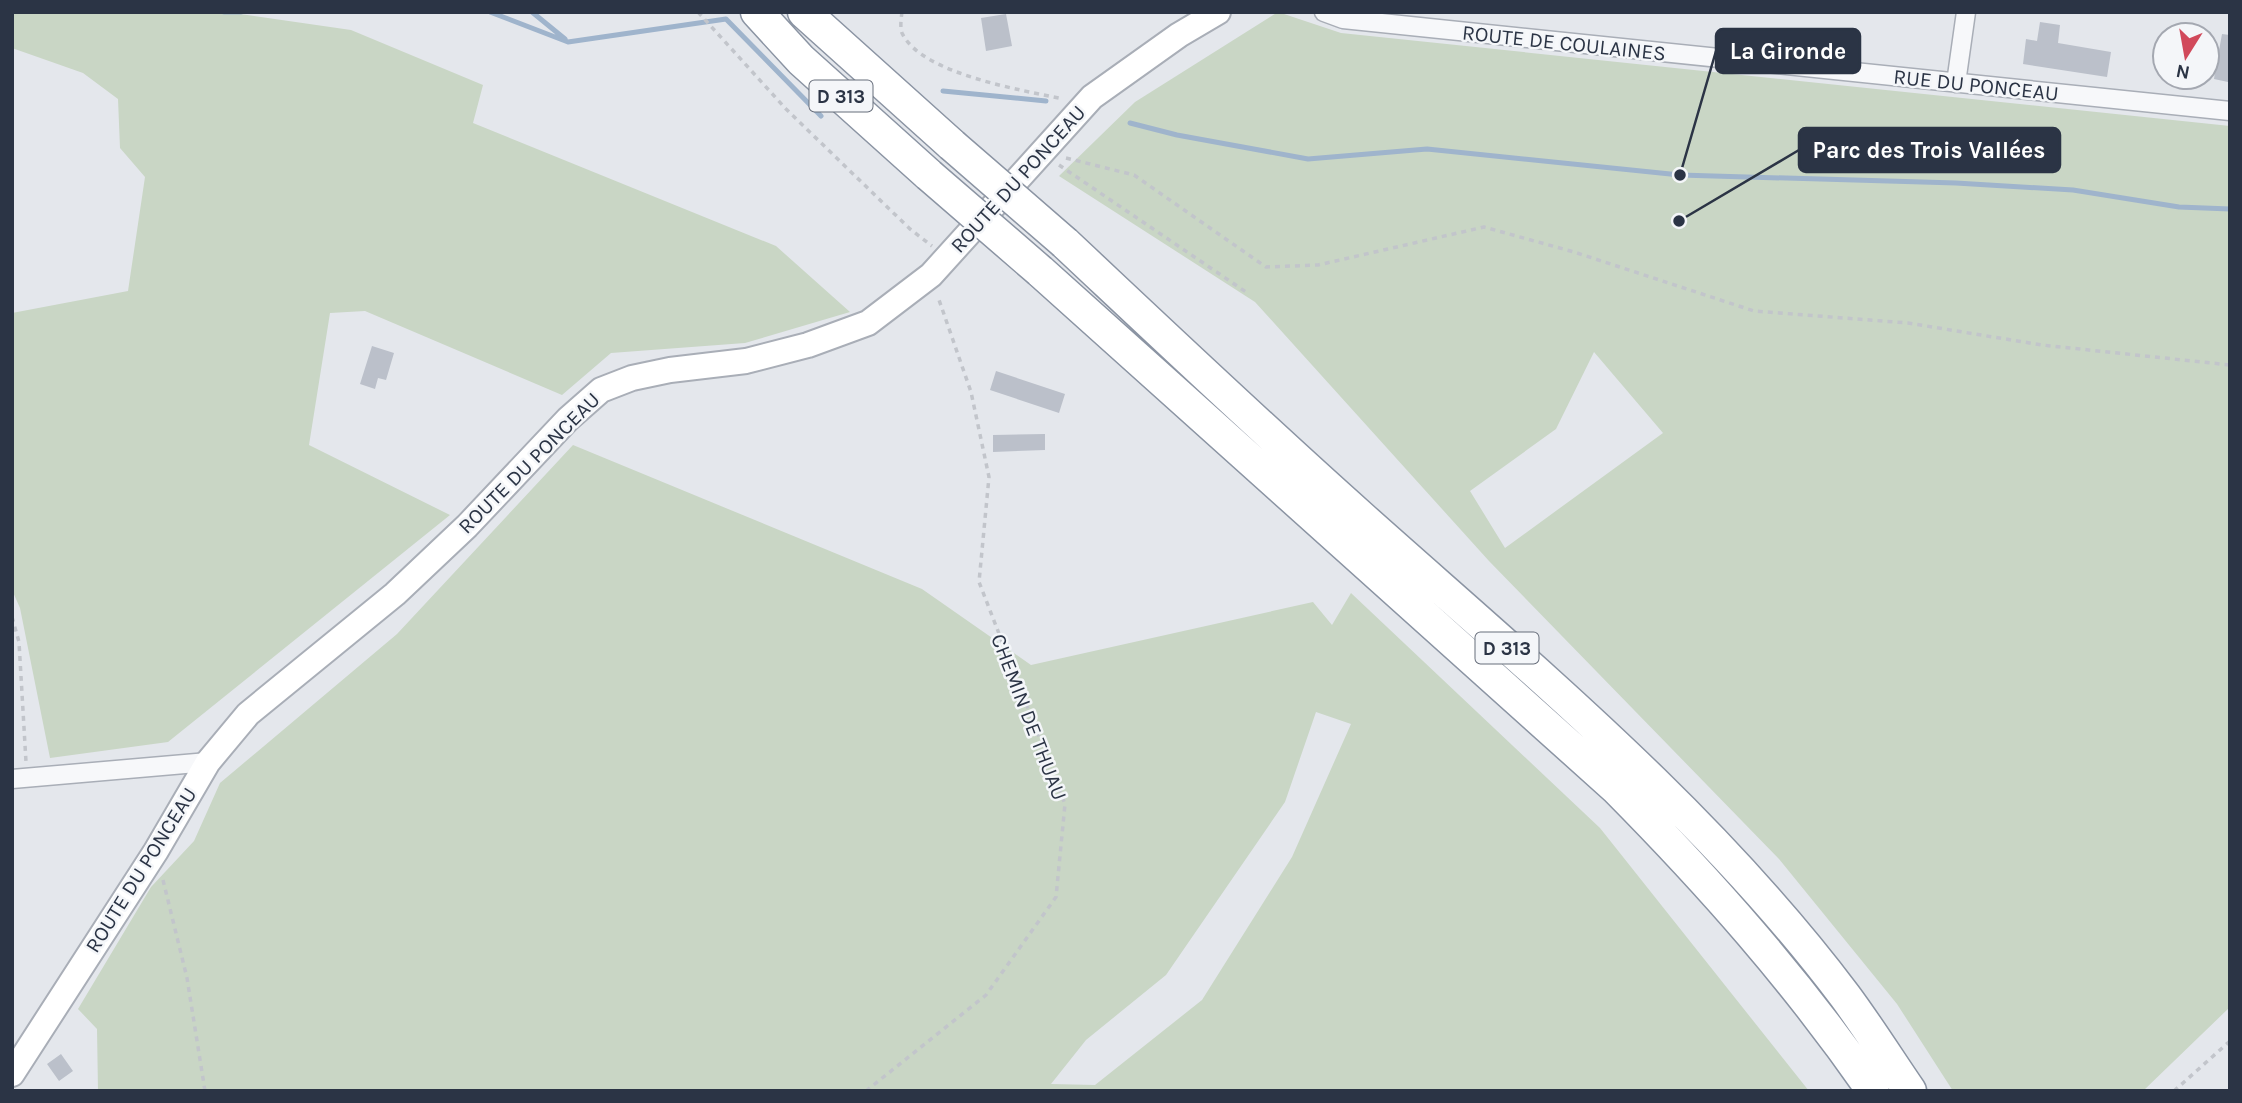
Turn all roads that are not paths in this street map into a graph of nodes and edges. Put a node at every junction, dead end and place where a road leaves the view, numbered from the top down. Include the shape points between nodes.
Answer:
1 (757, 12) edge
2 (804, 12) edge
3 (1218, 12) edge
4 (1324, 12) edge
5 (1966, 12) edge
6 (1722, 60) joint
7 (1956, 83) junction
8 (2230, 111) edge
9 (208, 762) junction
10 (20, 779) edge
11 (12, 1074) edge
12 (1873, 1091) edge
13 (1910, 1091) edge

1 - 12 highway, D 313, bridge via 800,60 1616,788 1701,874 1774,958
2 - 13 highway, D 313, bridge via 1065,243 1285,450 1657,787 1777,914 1845,996
3 - 9 street, ROUTE DU PONCEAU via 1086,104 939,266 868,323 746,361 645,375 601,390 395,594 248,714
4 - 6 street, ROUTE DE COULAINES via 1343,19
5 - 7 street
6 - 7 street, RUE DU PONCEAU
7 - 8 street, RUE DU PONCEAU
9 - 10 street
9 - 11 street, ROUTE DU PONCEAU

